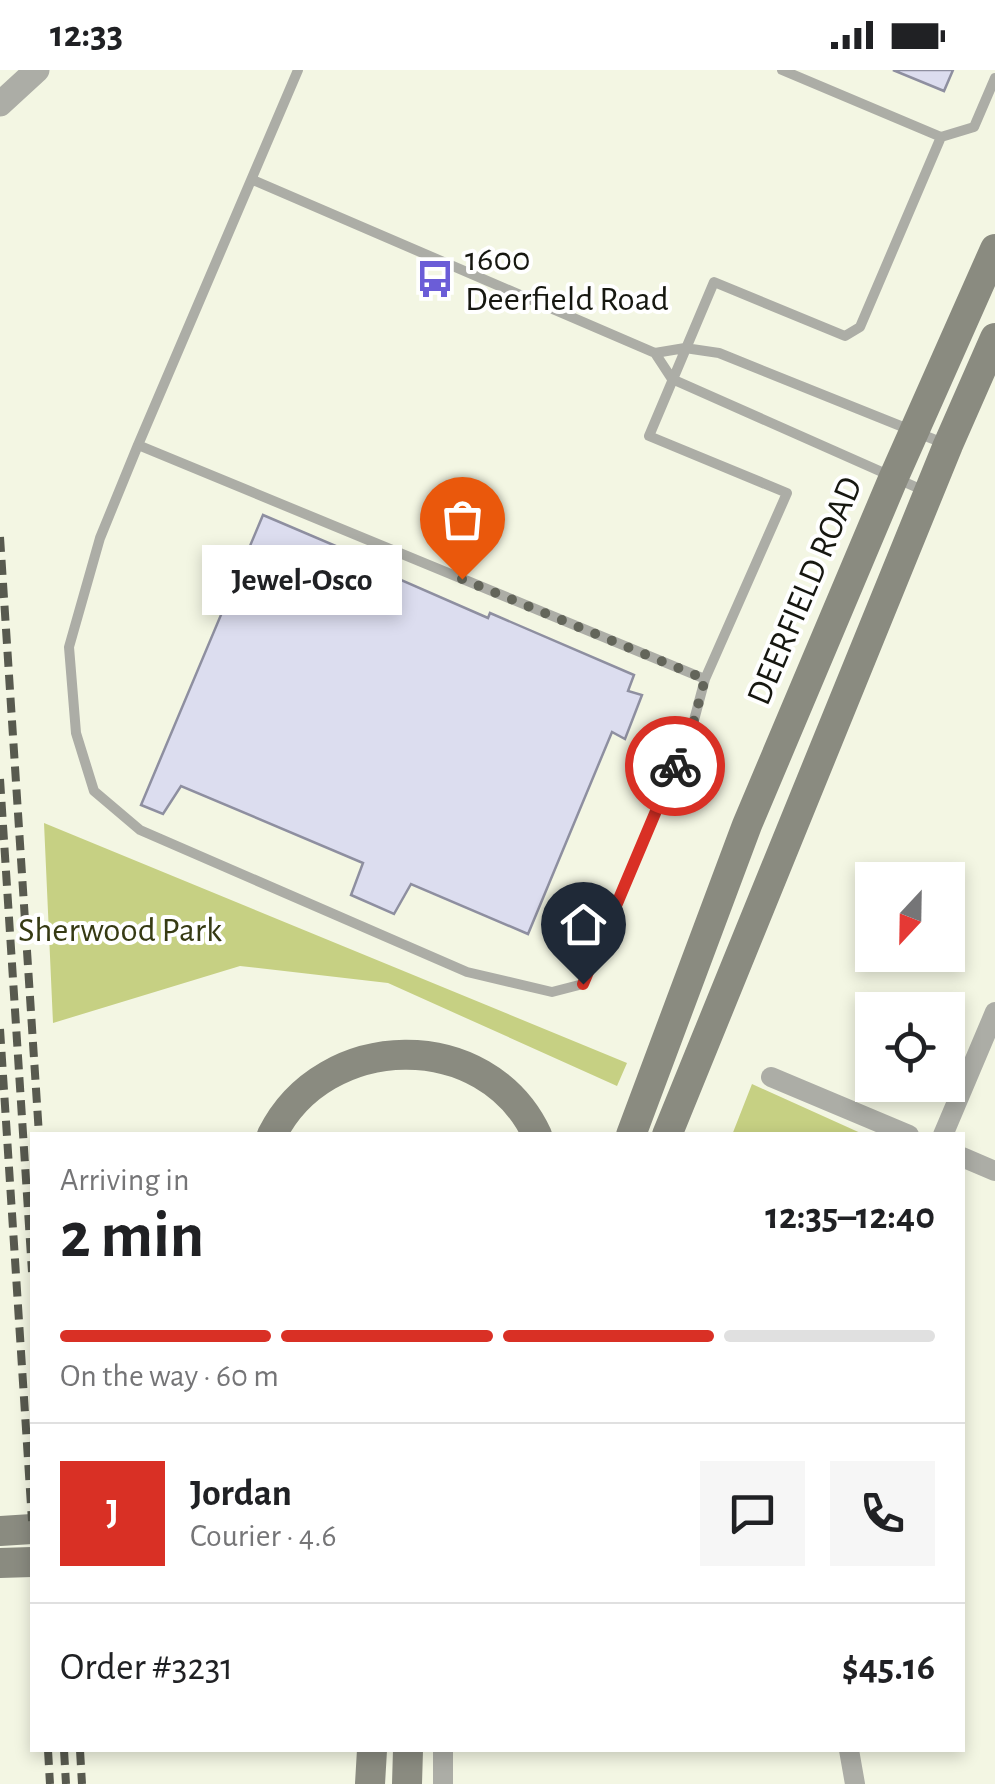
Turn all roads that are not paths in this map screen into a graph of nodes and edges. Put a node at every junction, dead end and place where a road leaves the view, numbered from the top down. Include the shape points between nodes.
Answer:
1 (36, 70) edge
2 (298, 70) edge
3 (782, 70) edge
4 (995, 78) edge
5 (0, 104) edge
6 (941, 137) junction
7 (253, 180) junction
8 (995, 249) edge
9 (995, 338) edge
10 (686, 348) junction
11 (656, 354) junction
12 (672, 379) junction
13 (915, 430) junction
14 (138, 445) junction
15 (948, 445) junction
16 (894, 479) junction
17 (928, 493) junction
18 (705, 679) junction
19 (995, 1012) edge
20 (674, 1022) junction
21 (708, 1038) junction
22 (771, 1077) dead end
23 (273, 1132) edge
24 (536, 1132) edge
25 (631, 1132) edge
26 (668, 1132) edge
27 (902, 1132) edge
28 (943, 1132) edge
29 (965, 1158) edge
30 (995, 1170) edge
31 (30, 1530) edge
32 (0, 1531) edge
33 (30, 1562) edge
34 (0, 1564) edge
35 (372, 1752) edge
36 (408, 1752) edge
37 (443, 1752) edge
38 (849, 1752) edge
39 (370, 1784) edge
40 (407, 1784) edge
41 (443, 1784) edge
42 (855, 1784) edge

1 - 5 street
2 - 7 lane
3 - 6 lane
4 - 6 lane via 974,128
6 - 10 lane via 860,326 845,336 714,282
7 - 11 lane
7 - 14 lane
8 - 13 main road, DEERFIELD ROAD
9 - 15 main road
10 - 11 lane
10 - 12 lane
10 - 13 lane via 719,352
11 - 12 lane
12 - 16 lane
12 - 18 lane via 650,436 787,493
13 - 15 lane
13 - 16 main road, DEERFIELD ROAD
14 - 18 lane
14 - 18 lane via 100,538 69,646 76,733 94,792 140,830 467,972 552,992 583,984 693,724
15 - 17 main road
16 - 17 lane
16 - 20 main road, DEERFIELD ROAD via 748,825
17 - 21 main road
19 - 28 street
20 - 21 lane
20 - 25 main road, DEERFIELD ROAD
21 - 26 main road
22 - 27 street
23 - 24 main road via 322,1077 388,1053 438,1056 474,1070 506,1092
29 - 30 street
31 - 32 main road
33 - 34 main road
35 - 39 main road
36 - 40 main road
37 - 41 street
38 - 42 street

